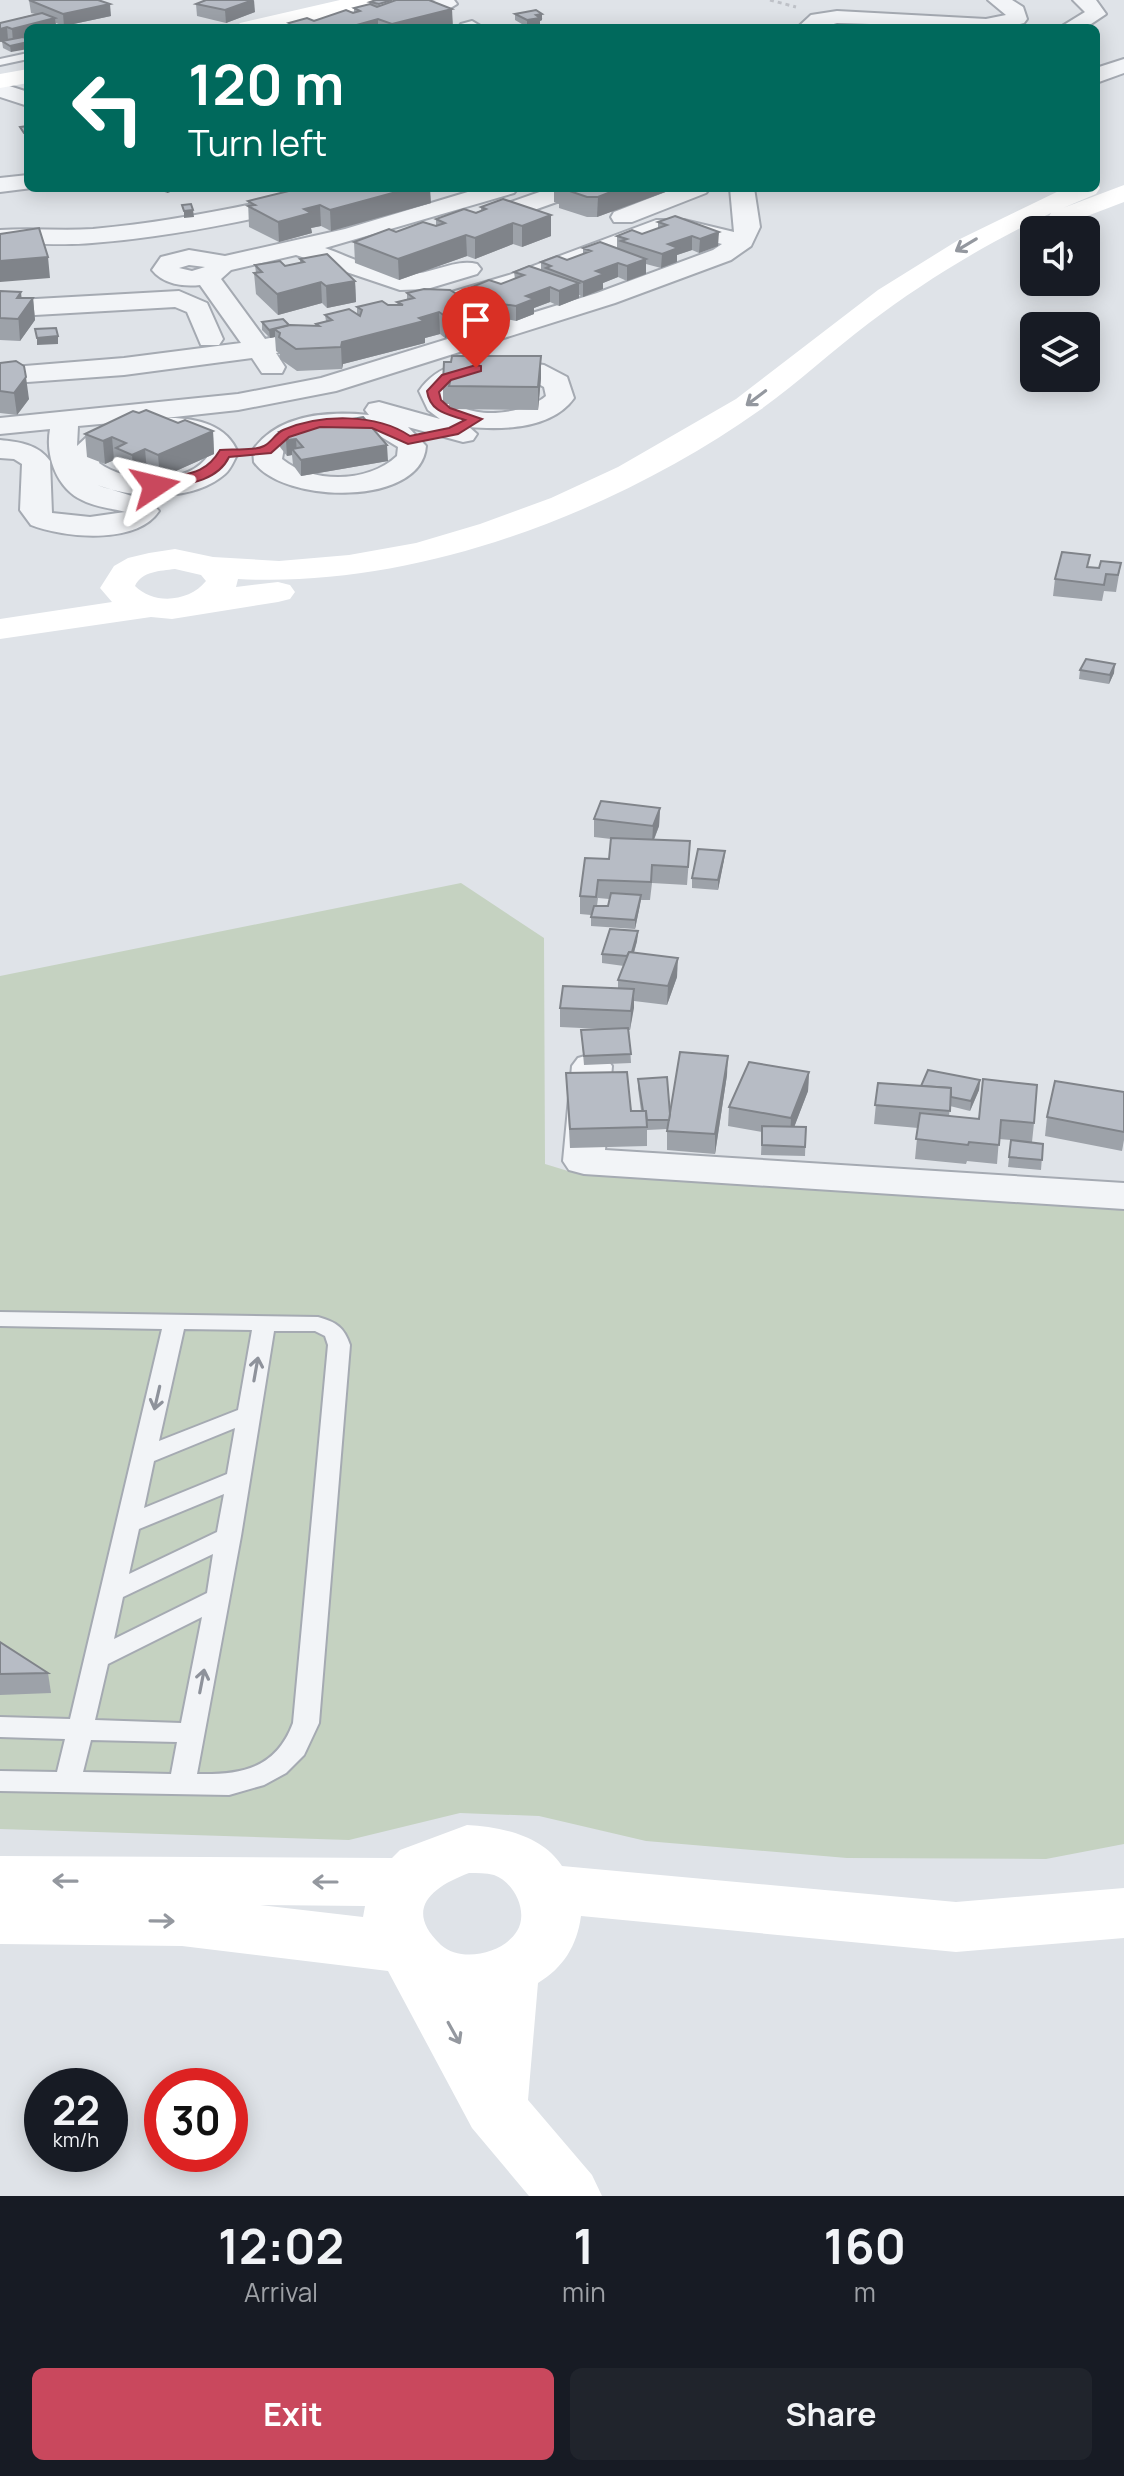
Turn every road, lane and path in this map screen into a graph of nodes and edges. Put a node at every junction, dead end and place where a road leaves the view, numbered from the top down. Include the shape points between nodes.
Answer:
1 (370, 0) edge
2 (998, 0) edge
3 (1083, 0) edge
4 (449, 2) edge
5 (265, 24) edge
6 (346, 24) edge
7 (466, 24) edge
8 (812, 24) edge
9 (967, 24) edge
10 (991, 24) edge
11 (1077, 24) edge
12 (24, 57) edge
13 (0, 62) edge
14 (1124, 65) edge
15 (1100, 74) edge
16 (24, 77) edge
17 (0, 81) edge
18 (0, 90) edge
19 (24, 98) edge
20 (1124, 176) edge
21 (24, 182) edge
22 (1100, 184) edge
23 (0, 185) edge
24 (337, 192) edge
25 (563, 192) edge
26 (687, 192) edge
27 (743, 192) edge
28 (1078, 192) edge
29 (481, 193) edge
30 (1124, 193) edge
31 (1070, 216) edge
32 (454, 230) edge
33 (0, 237) edge
34 (1020, 240) edge
35 (742, 241) junction
36 (300, 248) junction
37 (388, 248) edge
38 (534, 248) edge
39 (333, 259) junction
40 (493, 261) dead end
41 (213, 271) junction
42 (0, 292) edge
43 (367, 297) dead end
44 (0, 309) edge
45 (254, 312) junction
46 (382, 320) edge
47 (210, 339) junction
48 (0, 351) edge
49 (0, 376) edge
50 (310, 389) junction
51 (66, 421) junction
52 (0, 426) edge
53 (408, 440) junction
54 (0, 449) edge
55 (267, 450) junction
56 (224, 453) dead end
57 (213, 567) junction
58 (119, 580) junction
59 (201, 602) junction
60 (150, 607) junction
61 (0, 612) edge
62 (0, 629) edge
63 (592, 1066) edge
64 (1124, 1196) edge
65 (0, 1319) edge
66 (175, 1322) junction
67 (264, 1323) junction
68 (249, 1414) junction
69 (144, 1456) junction
70 (238, 1479) junction
71 (128, 1524) junction
72 (229, 1536) junction
73 (112, 1592) junction
74 (218, 1598) junction
75 (96, 1659) junction
76 (0, 1727) edge
77 (80, 1730) junction
78 (192, 1733) junction
79 (0, 1781) edge
80 (68, 1782) junction
81 (182, 1785) junction
82 (0, 1880) edge
83 (403, 1882) junction
84 (546, 1889) junction
85 (1124, 1913) edge
86 (0, 1919) edge
87 (409, 1956) junction
88 (508, 1972) junction
89 (495, 2108) junction
90 (569, 2196) edge

1 - 5 main road
2 - 10 street via 1016,11 1017,19
3 - 11 street via 1096,14
4 - 6 street
4 - 7 street via 449,10
8 - 9 street via 837,17
12 - 13 lane
14 - 15 street
16 - 17 main road
18 - 19 street
20 - 22 main road
21 - 23 street
24 - 33 street via 146,230
25 - 32 street
26 - 38 street
27 - 35 street via 748,227
28 -> 57 main road via 961,248 860,316 747,405 582,497 460,539 371,560 278,571
29 - 36 street
30 - 31 main road
34 - 59 main road via 966,271 733,440 600,513 529,538 414,567
35 - 46 street via 684,227 656,227 518,280
35 - 50 street via 713,259 593,303
36 - 39 street
36 - 41 street
37 - 39 street
39 - 40 street via 409,282
41 - 42 street via 185,278 168,274
41 - 45 street
43 - 45 street via 357,281 300,273
44 - 47 street via 179,299 198,308
45 - 45 street via 350,320 314,319
45 - 47 street
45 - 49 street via 152,363
45 - 50 street via 280,373
47 - 48 street via 147,348
50 - 51 street
50 - 53 street via 464,428
51 - 52 street
51 - 54 street via 62,450 76,483 103,499 141,508 143,514 124,522 58,525 36,515 23,495 36,461 21,451
53 - 55 street via 384,427 332,422 285,434
53 - 55 street via 413,452 400,469 340,485 289,477 268,462
55 - 56 street
57 - 58 main road via 191,560 158,561 130,570
57 - 59 main road via 223,581
58 - 60 main road via 122,597
58 - 61 main road via 74,599
59 - 60 main road
60 - 62 main road
63 - 64 street via 584,1161
65 - 66 lane
66 - 67 lane
66 -> 69 lane
68 -> 67 lane
67 - 81 lane via 318,1324 339,1338 306,1723 292,1754 264,1775 229,1785
68 - 69 lane
68 - 70 lane
69 - 71 lane
70 - 71 lane
70 - 72 lane
71 - 73 lane
72 - 73 lane
72 - 74 lane
73 - 75 lane
74 - 75 lane
78 -> 74 lane
75 - 77 lane
76 - 77 lane
77 - 78 lane
77 - 80 lane
78 - 81 lane
79 - 80 lane
80 - 81 lane
83 -> 82 main road
83 - 84 main road via 442,1854 492,1850 534,1872
83 - 87 main road via 393,1903 392,1926
84 - 85 main road via 956,1927
84 - 88 main road via 552,1910 548,1930 538,1950
86 -> 87 main road via 182,1921
87 - 88 main road via 440,1976 468,1981
87 -> 89 main road
88 - 89 main road
89 - 90 main road

